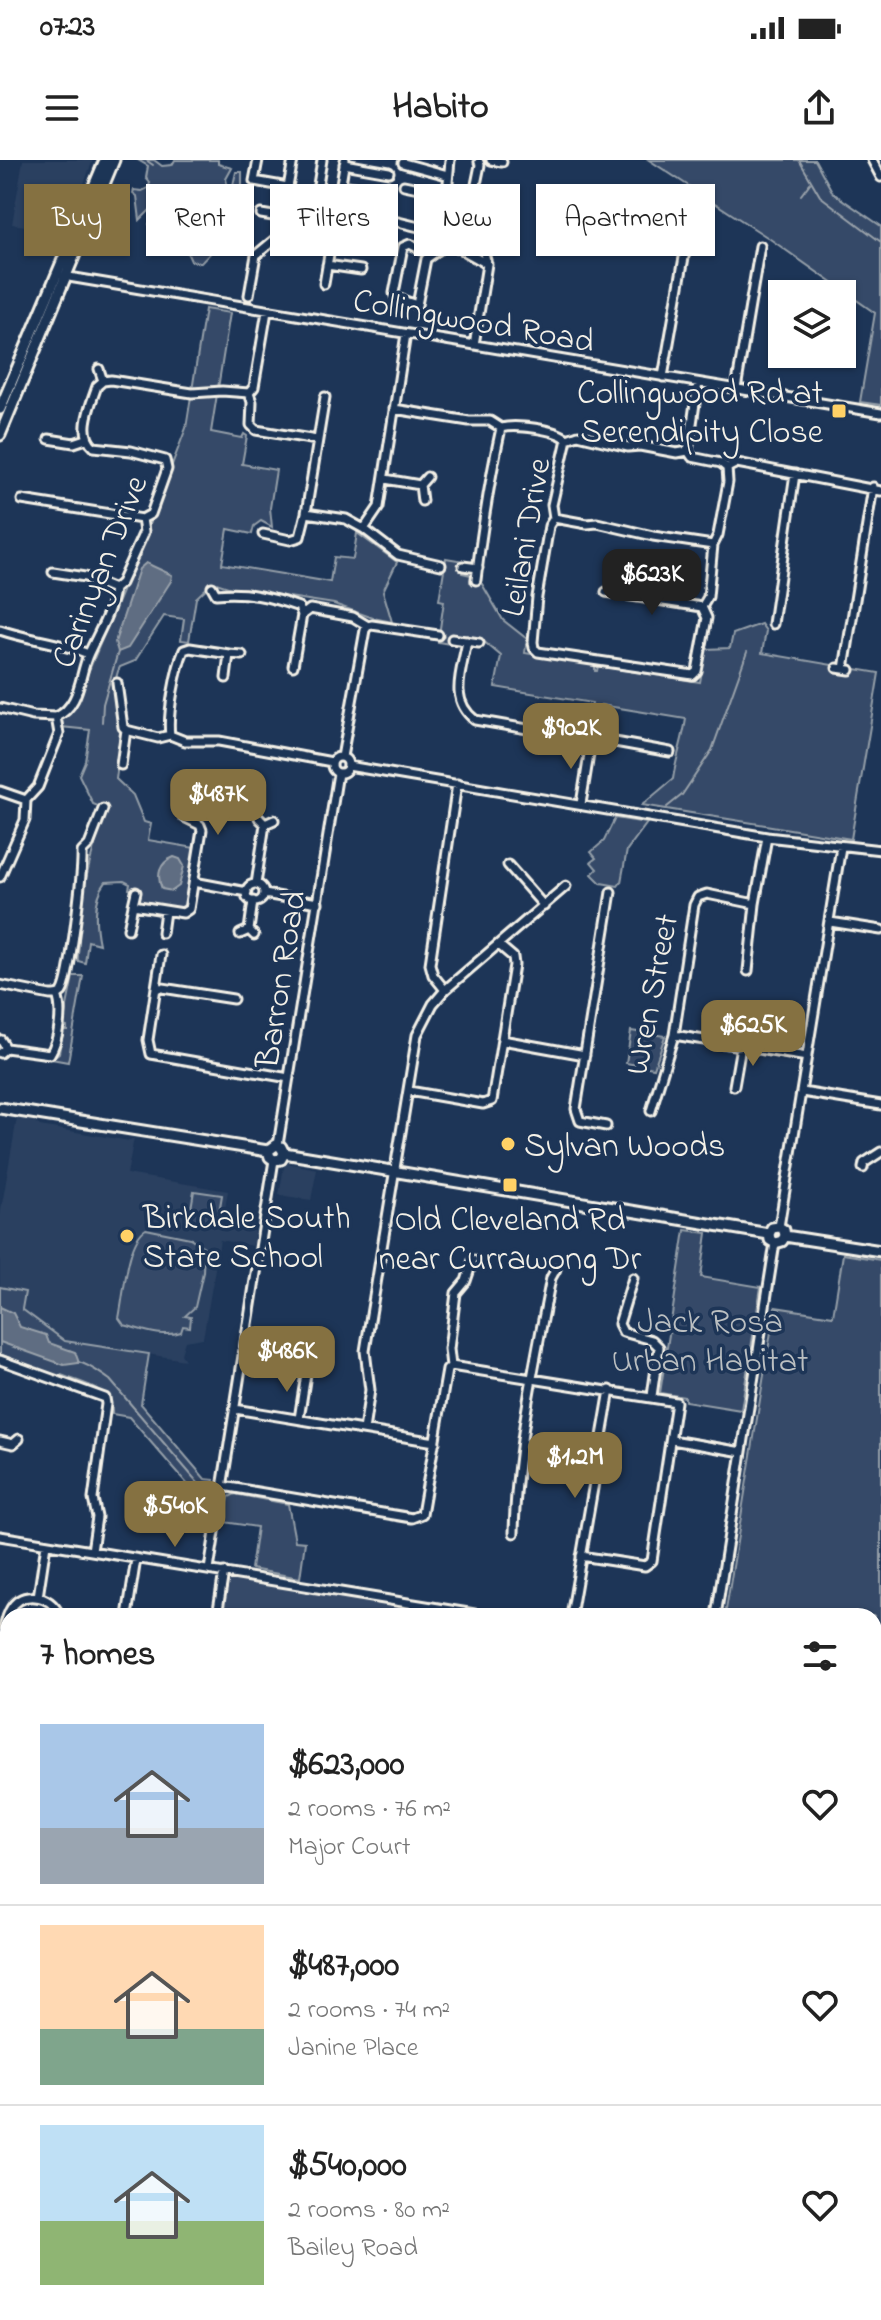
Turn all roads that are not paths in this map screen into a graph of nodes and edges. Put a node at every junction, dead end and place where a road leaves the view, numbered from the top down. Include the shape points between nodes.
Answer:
1 (105, 160) edge
2 (114, 160) edge
3 (258, 160) edge
4 (293, 160) edge
5 (322, 160) edge
6 (450, 160) edge
7 (491, 160) edge
8 (872, 160) edge
9 (479, 161) edge
10 (344, 162) edge
11 (502, 162) dead end
12 (403, 163) dead end
13 (389, 172) dead end
14 (447, 175) junction
15 (881, 177) edge
16 (271, 184) edge
17 (289, 184) edge
18 (318, 184) edge
19 (341, 184) edge
20 (447, 184) edge
21 (476, 184) edge
22 (404, 185) dead end
23 (414, 187) edge
24 (261, 214) dead end
25 (270, 216) edge
26 (270, 245) edge
27 (760, 246) dead end
28 (430, 254) joint
29 (328, 256) edge
30 (471, 256) edge
31 (485, 256) edge
32 (684, 256) edge
33 (487, 264) junction
34 (327, 265) junction
35 (361, 270) dead end
36 (62, 276) junction
37 (324, 284) dead end
38 (249, 295) dead end
39 (267, 311) junction
40 (406, 334) junction
41 (474, 345) junction
42 (99, 369) dead end
43 (663, 377) junction
44 (103, 381) junction
45 (698, 383) junction
46 (736, 389) junction
47 (249, 393) junction
48 (325, 397) dead end
49 (14, 401) junction
50 (0, 408) edge
51 (394, 409) junction
52 (881, 413) edge
53 (501, 428) junction
54 (0, 435) edge
55 (49, 439) dead end
56 (86, 439) junction
57 (567, 439) junction
58 (317, 440) junction
59 (688, 451) junction
60 (727, 468) junction
61 (795, 474) junction
62 (427, 477) dead end
63 (385, 479) junction
64 (420, 485) junction
65 (877, 489) edge
66 (22, 500) dead end
67 (422, 501) dead end
68 (306, 513) junction
69 (554, 518) junction
70 (142, 519) junction
71 (364, 529) junction
72 (263, 534) dead end
73 (713, 545) junction
74 (441, 565) dead end
75 (463, 566) dead end
76 (478, 568) junction
77 (53, 572) dead end
78 (476, 580) dead end
79 (114, 589) junction
80 (606, 592) dead end
81 (214, 594) dead end
82 (702, 607) junction
83 (302, 615) junction
84 (3, 620) dead end
85 (773, 624) dead end
86 (368, 626) junction
87 (0, 630) edge
88 (438, 635) dead end
89 (452, 639) dead end
90 (467, 641) junction
91 (479, 643) dead end
92 (88, 654) junction
93 (229, 654) junction
94 (242, 655) dead end
95 (293, 666) dead end
96 (844, 669) dead end
97 (226, 678) dead end
98 (117, 683) dead end
99 (0, 708) edge
100 (56, 717) junction
101 (126, 730) junction
102 (170, 735) junction
103 (591, 742) junction
104 (670, 752) dead end
105 (342, 757) junction
106 (332, 762) junction
107 (121, 765) dead end
108 (348, 766) junction
109 (338, 773) junction
110 (457, 784) junction
111 (0, 791) edge
112 (26, 800) junction
113 (581, 804) junction
114 (103, 809) dead end
115 (184, 817) dead end
116 (266, 821) dead end
117 (767, 837) junction
118 (841, 847) junction
119 (881, 850) edge
120 (508, 865) dead end
121 (0, 877) edge
122 (194, 882) junction
123 (256, 884) junction
124 (566, 886) dead end
125 (136, 892) dead end
126 (247, 892) junction
127 (611, 892) dead end
128 (264, 894) junction
129 (253, 901) junction
130 (318, 903) junction
131 (755, 904) junction
132 (133, 905) junction
133 (544, 906) junction
134 (165, 911) junction
135 (830, 922) junction
136 (128, 929) dead end
137 (881, 930) edge
138 (162, 933) dead end
139 (248, 933) dead end
140 (500, 946) junction
141 (161, 955) dead end
142 (748, 971) dead end
143 (0, 985) edge
144 (156, 987) junction
145 (445, 990) junction
146 (57, 995) junction
147 (233, 999) dead end
148 (674, 1035) junction
149 (502, 1040) junction
150 (741, 1046) junction
151 (2, 1047) edge
152 (585, 1055) junction
153 (807, 1057) junction
154 (289, 1078) junction
155 (734, 1086) dead end
156 (409, 1091) junction
157 (802, 1092) junction
158 (881, 1105) edge
159 (0, 1108) edge
160 (651, 1111) dead end
161 (606, 1126) dead end
162 (281, 1149) junction
163 (881, 1152) edge
164 (271, 1156) junction
165 (863, 1168) dead end
166 (393, 1172) junction
167 (779, 1227) junction
168 (769, 1234) junction
169 (785, 1236) junction
170 (775, 1243) junction
171 (881, 1251) edge
172 (473, 1260) dead end
173 (556, 1269) dead end
174 (633, 1278) dead end
175 (0, 1360) edge
176 (451, 1366) junction
177 (306, 1374) dead end
178 (533, 1378) junction
179 (610, 1390) junction
180 (652, 1396) junction
181 (235, 1409) junction
182 (299, 1419) junction
183 (364, 1430) junction
184 (672, 1440) junction
185 (0, 1441) edge
186 (435, 1442) junction
187 (16, 1444) dead end
188 (742, 1452) junction
189 (223, 1486) junction
190 (514, 1533) dead end
191 (0, 1536) edge
192 (46, 1544) junction
193 (92, 1551) junction
194 (581, 1556) junction
195 (136, 1559) junction
196 (209, 1570) junction
197 (224, 1572) junction
198 (41, 1598) junction
199 (414, 1604) junction
200 (11, 1608) edge
201 (55, 1608) edge
202 (128, 1608) edge
203 (218, 1608) edge
204 (414, 1608) edge
205 (438, 1608) edge
206 (572, 1608) edge
207 (717, 1608) edge

1 - 36 main road
2 - 36 main road
3 - 16 street via 254,181
4 - 17 street
5 - 18 street
6 - 14 street
7 - 11 street
8 - 15 street
9 - 21 street
10 - 13 street
10 - 19 street
12 - 14 street
14 - 20 street
22 - 23 street
24 - 25 street
26 - 38 street via 256,255
27 - 46 street
28 - 28 street via 410,244 403,247 396,298 417,305
29 - 34 street
30 - 33 street
31 - 33 street
32 - 43 street
33 - 41 street
34 - 35 street
34 - 37 street
36 - 39 street, Collingwood Road
36 - 49 main road
36 - 50 main road
39 - 40 street, Collingwood Road
39 - 47 street
40 - 41 street, Collingwood Road
40 - 51 street
41 - 43 street, Collingwood Road
42 - 44 street
43 - 45 street, Collingwood Road
44 - 47 street via 192,393
44 - 56 street, Carinyan Drive via 90,407
45 - 46 street, Collingwood Road
45 - 59 street
46 - 52 street, Collingwood Road
47 - 58 street via 256,430
48 - 58 street
49 - 50 street
49 - 54 main road
51 - 53 street via 490,421
51 - 63 street
53 - 57 street via 513,424
53 - 76 street
55 - 56 street
56 - 70 street, Carinyan Drive via 94,447 165,460 167,469 151,514
57 - 59 street via 578,435 628,447
57 - 69 street, Leilani Drive via 552,505
58 - 68 street
59 - 60 street
60 - 61 street via 737,463
60 - 73 street, Leilani Drive
61 - 65 street
61 - 85 street
62 - 64 street
63 - 64 street
63 - 71 street via 379,507
64 - 67 street
65 - 96 street
66 - 70 street
68 - 71 street via 346,519
68 - 72 street via 297,539
69 - 73 street
69 - 82 street, Leilani Drive via 537,597 533,642 538,652 689,676 697,671 707,618
70 - 79 street, Carinyan Drive via 144,532
71 - 74 street via 398,555
73 - 82 street, Leilani Drive via 708,597
75 - 76 street
76 - 78 street
77 - 79 street
79 - 92 street, Carinyan Drive
80 - 82 street
81 - 83 street via 268,596 299,607
83 - 86 street via 310,609 353,617
83 - 95 street
84 - 87 street
86 - 88 street
86 - 105 street
87 - 92 street
89 - 90 street
90 - 91 street
90 - 103 street via 457,695 475,720
92 - 100 street, Carinyan Drive via 69,708
93 - 94 street
93 - 97 street
93 - 102 street via 184,650
98 - 101 street
99 - 100 street
100 - 112 street, Carinyan Drive via 59,734 38,787
101 - 102 street via 158,738
101 - 107 street
102 - 106 street via 180,741 219,741
103 - 104 street
103 - 113 street
105 - 106 street
105 - 108 street
106 - 109 street
108 - 109 street
108 - 110 street
109 - 130 street, Barron Road
110 - 113 street
110 - 145 street via 430,964
111 - 112 street
112 - 121 street, Carinyan Drive via 25,820
113 - 117 street
114 - 146 street via 82,852 71,961
115 - 122 street via 202,830
116 - 123 street
117 - 118 street
117 - 131 street
118 - 119 street
118 - 135 street
120 - 133 street
122 - 126 street
122 - 134 street via 188,911
123 - 126 street
123 - 128 street
124 - 133 street
125 - 132 street
126 - 129 street
127 - 152 street
128 - 129 street
128 - 130 street
129 - 139 street
130 - 154 street, Barron Road
131 - 142 street
131 - 148 street, Wren Street via 707,894 698,897
132 - 134 street
132 - 136 street
133 - 140 street
134 - 138 street
135 - 137 street
135 - 153 street
140 - 145 street
140 - 149 street via 514,965
141 - 144 street
143 - 146 street
144 - 147 street
144 - 154 street via 148,1040 151,1054
145 - 156 street via 417,1035
146 - 151 street via 60,1007 50,1054
148 - 150 street
148 - 160 street, Wren Street
149 - 152 street
149 - 156 street via 492,1101 483,1104
150 - 153 street
150 - 155 street
152 - 161 street via 576,1109 580,1121
153 - 157 street
154 - 162 street, Barron Road
156 - 166 street
157 - 158 street
157 - 167 street
159 - 164 main road
162 - 164 main road via 281,1159
162 - 166 main road
163 - 165 street
164 - 181 street
166 - 168 main road
166 - 183 street via 365,1351 370,1390
167 - 168 main road
167 - 169 main road
168 - 170 main road
169 - 170 main road
169 - 171 main road
170 - 188 street
172 - 176 street via 456,1293
173 - 178 street
174 - 180 street via 619,1324 623,1332 659,1347
175 - 193 street via 105,1398
176 - 178 street
176 - 186 street
177 - 182 street
178 - 179 street
178 - 190 street
179 - 180 street
179 - 194 street
180 - 184 street via 676,1402
181 - 182 street
181 - 189 street
182 - 183 street
183 - 186 street
184 - 188 street
184 - 194 street via 652,1561 645,1566
185 - 187 street
186 - 189 street via 425,1509 418,1517
188 - 207 street
189 - 196 street
191 - 192 street
192 - 193 street
192 - 198 street
193 - 195 street
194 - 206 street
195 - 196 street
195 - 202 street
196 - 197 street
197 - 199 street
197 - 203 street
198 - 200 street via 24,1598
198 - 201 street
199 - 204 street
199 - 205 street

